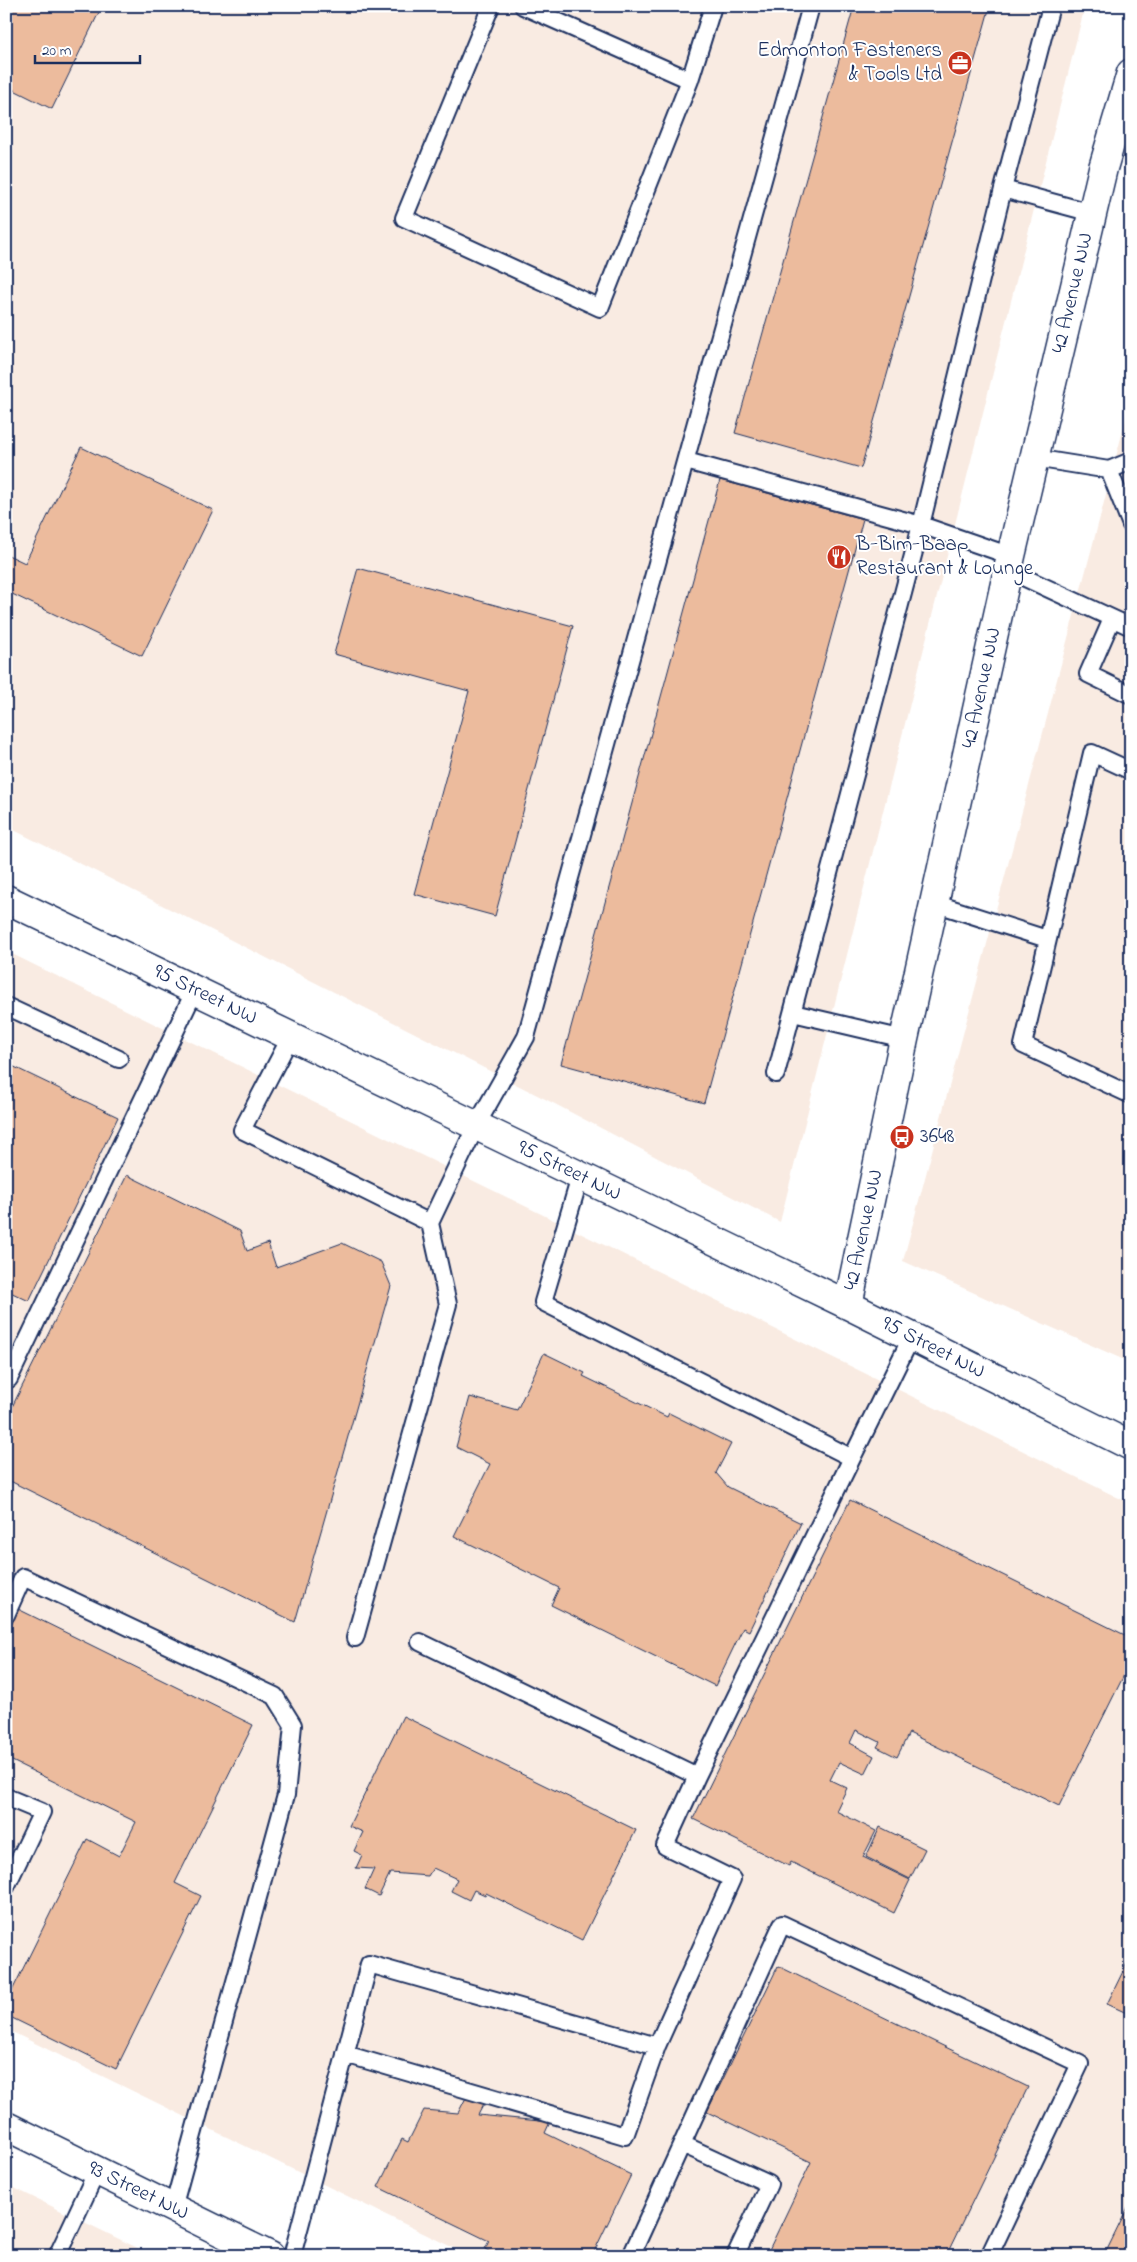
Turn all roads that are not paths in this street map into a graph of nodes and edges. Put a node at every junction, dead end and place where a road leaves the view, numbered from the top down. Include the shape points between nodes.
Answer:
1 (491, 6) edge
2 (523, 6) edge
3 (713, 6) edge
4 (812, 6) edge
5 (1051, 6) edge
6 (1131, 73) edge
7 (690, 80) junction
8 (1003, 189) junction
9 (1092, 213) junction
10 (1034, 458) junction
11 (1131, 461) edge
12 (686, 462) junction
13 (1109, 470) junction
14 (921, 525) junction
15 (1131, 525) edge
16 (1010, 563) junction
17 (1112, 620) junction
18 (1131, 627) edge
19 (1131, 695) edge
20 (1131, 771) edge
21 (6, 899) edge
22 (934, 903) junction
23 (1046, 939) junction
24 (195, 990) junction
25 (6, 1006) edge
26 (793, 1013) junction
27 (291, 1036) junction
28 (904, 1039) junction
29 (119, 1059) dead end
30 (776, 1074) dead end
31 (1131, 1095) edge
32 (476, 1126) junction
33 (580, 1177) junction
34 (430, 1223) junction
35 (848, 1305) junction
36 (912, 1338) junction
37 (6, 1378) edge
38 (1131, 1446) edge
39 (852, 1458) junction
40 (6, 1615) edge
41 (355, 1638) dead end
42 (420, 1642) dead end
43 (697, 1776) junction
44 (6, 1797) edge
45 (6, 1887) edge
46 (657, 2046) junction
47 (345, 2054) junction
48 (6, 2126) edge
49 (682, 2144) junction
50 (97, 2171) junction
51 (173, 2208) junction
52 (57, 2256) edge
53 (270, 2256) edge
54 (292, 2256) edge
55 (631, 2256) edge
56 (735, 2256) edge
57 (988, 2256) edge

1 - 7 lane via 404,218 600,308
2 - 7 lane
3 - 7 lane
4 - 12 lane
5 - 8 lane
6 - 9 street, 42 Avenue NW
8 - 9 lane
8 - 14 lane
9 - 10 street, 42 Avenue NW
10 - 13 lane
10 - 16 street, 42 Avenue NW
11 - 13 lane
12 - 14 lane
12 - 32 lane via 526,1037
13 - 15 lane
14 - 16 lane
14 - 26 lane
16 - 17 lane
16 - 22 street, 42 Avenue NW
17 - 18 lane
17 - 19 lane via 1088,674
20 - 23 lane via 1092,753
21 - 24 street, 95 Street NW
22 - 23 lane
22 - 28 street, 42 Avenue NW
23 - 31 lane via 1023,1045
24 - 27 street, 95 Street NW
24 - 37 lane via 9,1379
25 - 29 lane
26 - 28 lane
26 - 30 lane
27 - 32 street, 95 Street NW
27 - 34 lane via 242,1130
28 - 35 street, 42 Avenue NW
32 - 33 street, 95 Street NW
32 - 34 lane
33 - 35 street, 95 Street NW
33 - 39 lane via 543,1302
34 - 41 lane via 448,1304
35 - 36 street, 95 Street NW
36 - 38 street, 95 Street NW
36 - 39 lane
39 - 43 lane
40 - 51 lane via 23,1577 275,1696 293,1725 286,1795
42 - 43 lane
43 - 46 lane via 665,1846 732,1879
44 - 45 lane via 42,1812
46 - 47 lane via 625,2136
46 - 47 lane via 369,1964
47 - 54 lane
48 - 50 street, 93 Street NW
49 - 55 lane
49 - 56 lane via 768,2184
49 - 57 lane via 782,1924 1080,2064
50 - 51 street, 93 Street NW
50 - 52 lane
51 - 53 street, 93 Street NW

